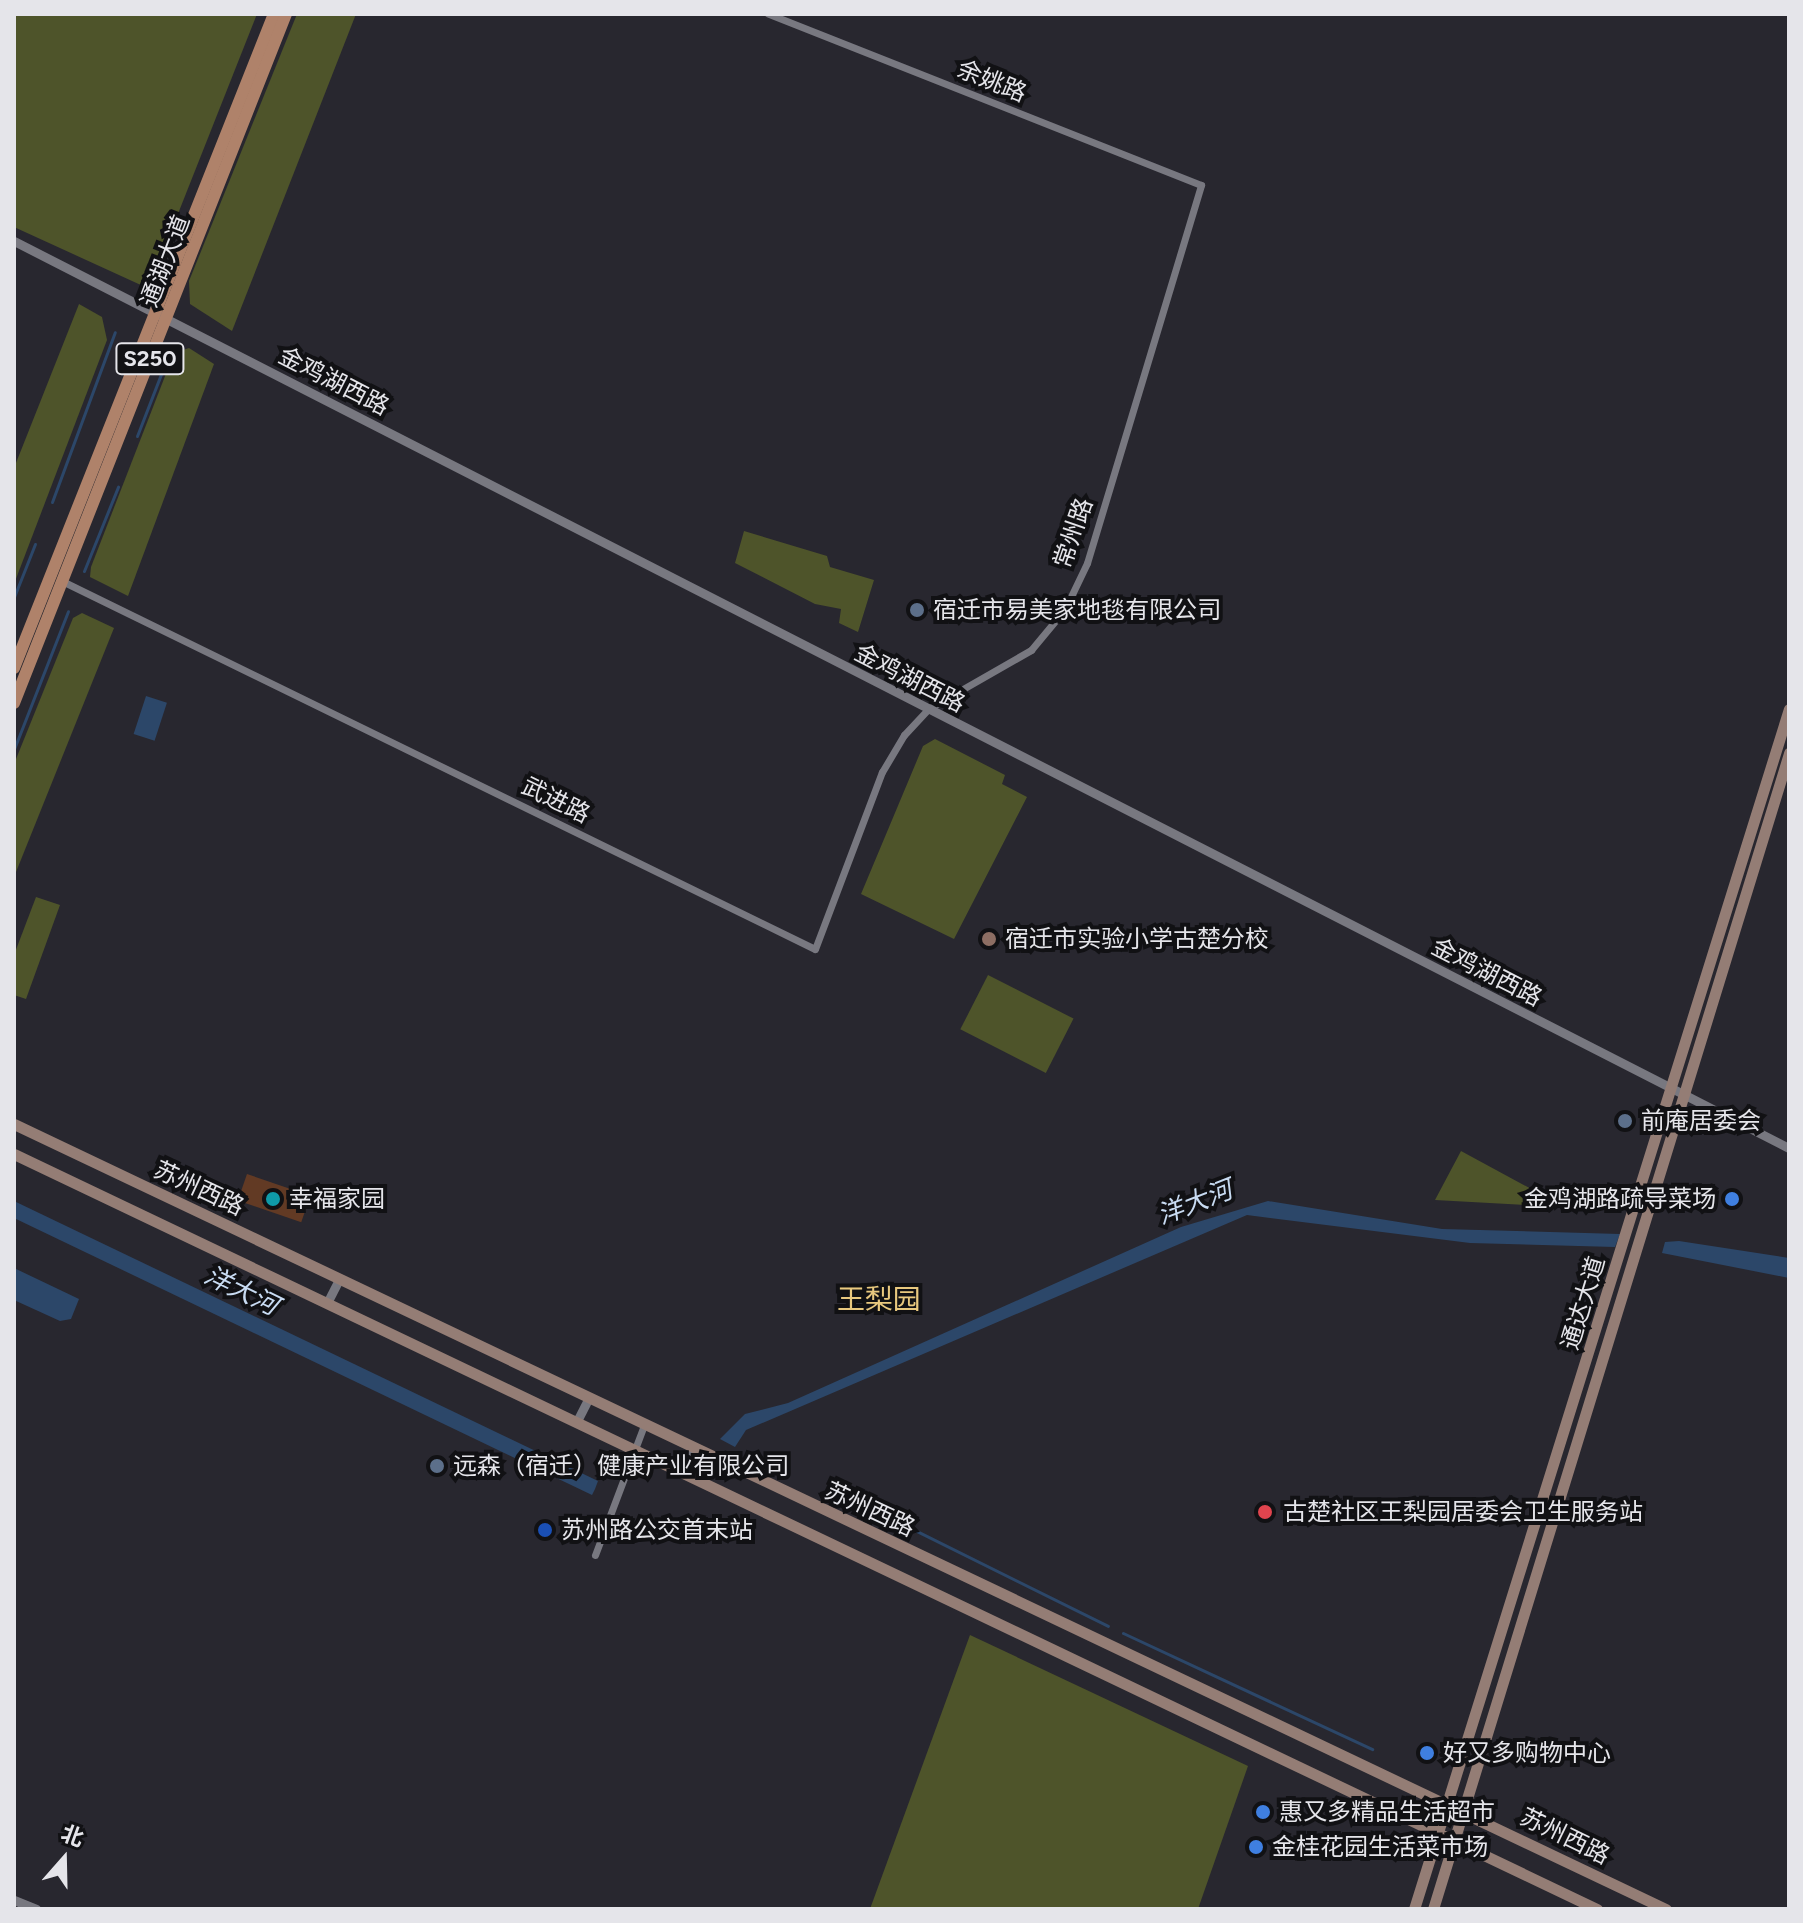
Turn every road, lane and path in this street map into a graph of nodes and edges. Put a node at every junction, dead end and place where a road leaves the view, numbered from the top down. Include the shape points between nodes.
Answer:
1 (274, 14) edge
2 (286, 14) edge
3 (768, 14) edge
4 (1201, 185) joint
5 (14, 241) edge
6 (161, 315) junction
7 (62, 581) junction
8 (14, 668) edge
9 (14, 703) edge
10 (928, 709) junction
11 (1789, 709) edge
12 (1789, 753) edge
13 (815, 949) joint
14 (1679, 1092) junction
15 (14, 1124) edge
16 (1789, 1148) edge
17 (14, 1154) edge
18 (339, 1279) junction
19 (327, 1303) junction
20 (589, 1397) junction
21 (577, 1421) junction
22 (645, 1423) junction
23 (634, 1448) junction
24 (694, 1448) junction
25 (683, 1471) junction
26 (595, 1555) dead end
27 (1448, 1805) junction
28 (1464, 1812) junction
29 (1437, 1832) junction
30 (1454, 1840) junction
31 (14, 1900) edge
32 (36, 1909) edge
33 (1414, 1909) edge
34 (1433, 1909) edge
35 (1597, 1909) edge
36 (1666, 1909) edge

1 - 6 main road, 通湖大道 / S250
2 - 6 main road, 通湖大道 / S250
3 - 4 street, 余姚路
4 - 10 street, 常州路 via 1087,563 1065,609 1031,650
5 - 6 street, 金鸡湖西路
6 - 7 main road, 通湖大道 / S250
6 - 8 main road, 通湖大道 / S250
6 - 10 street, 金鸡湖西路
7 - 9 main road, 通湖大道 / S250
7 - 13 street, 武进路
10 - 13 street, 常州路 via 882,772
10 - 14 street, 金鸡湖西路
11 - 14 main road, 通达大道
12 - 14 main road, 通达大道
14 - 16 street, 金鸡湖西路
14 - 27 main road, 通达大道
14 - 28 main road, 通达大道
15 - 18 main road, 苏州西路
17 - 19 main road, 苏州西路
18 - 19 street
18 - 20 main road, 苏州西路
19 - 21 main road, 苏州西路
20 - 21 street
20 - 22 main road, 苏州西路
21 - 23 main road, 苏州西路
22 - 23 street
22 - 24 main road, 苏州西路
23 - 25 main road, 苏州西路
23 - 26 street
24 - 25 street
24 - 27 main road, 苏州西路
25 - 29 main road, 苏州西路
27 - 28 main road, 苏州西路
27 - 29 main road, 通达大道
28 - 30 main road, 通达大道
28 - 36 main road, 苏州西路
29 - 30 main road, 苏州西路
29 - 33 main road, 通达大道
30 - 34 main road, 通达大道
30 - 35 main road, 苏州西路
31 - 32 street

